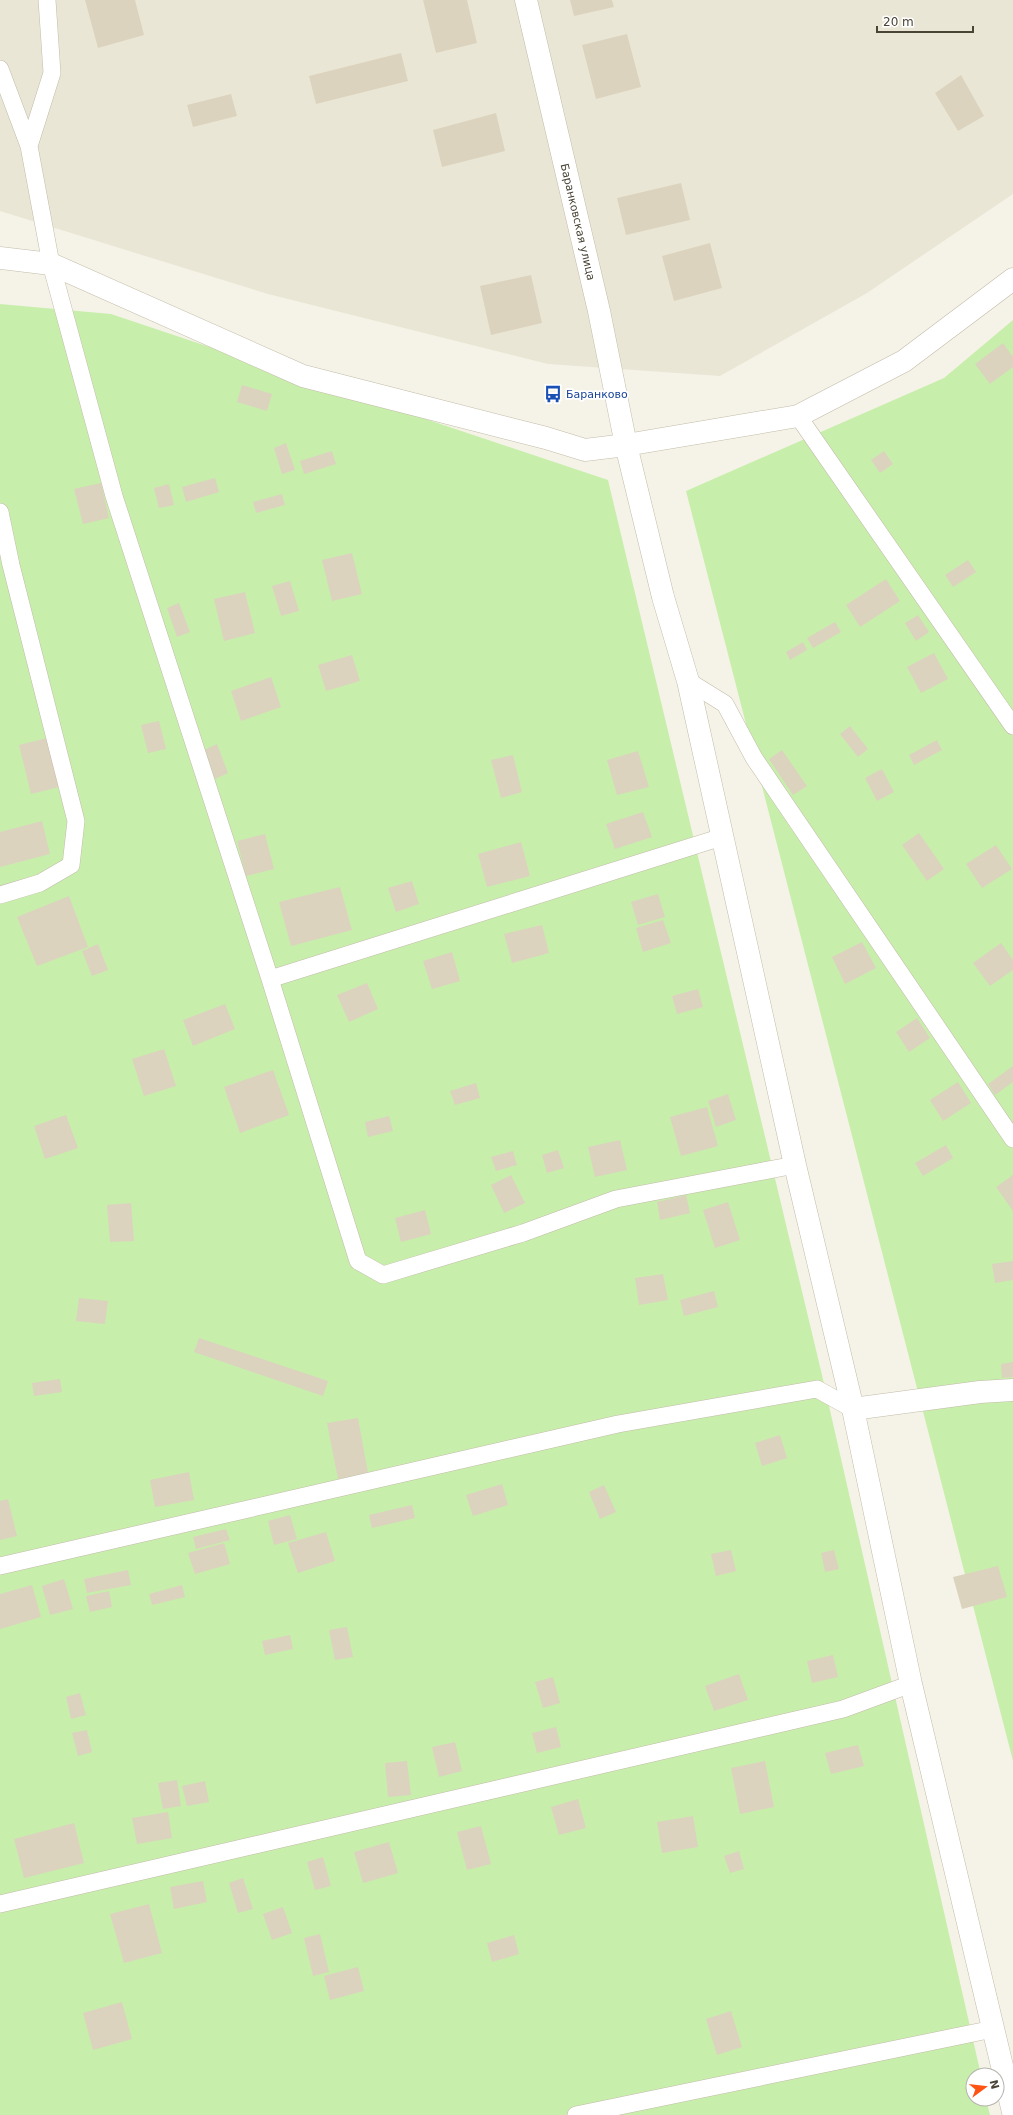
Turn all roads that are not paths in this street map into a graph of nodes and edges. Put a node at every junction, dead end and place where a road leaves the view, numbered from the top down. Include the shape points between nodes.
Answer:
1 (48, 0) edge
2 (526, 0) edge
3 (0, 69) edge
4 (29, 146) junction
5 (0, 258) edge
6 (51, 264) junction
7 (1011, 285) edge
8 (798, 416) junction
9 (626, 445) junction
10 (0, 512) edge
11 (6, 567) edge
12 (688, 681) junction
13 (1013, 726) edge
14 (722, 837) junction
15 (0, 895) edge
16 (270, 979) junction
17 (1013, 1139) edge
18 (795, 1165) junction
19 (1013, 1390) edge
20 (853, 1409) junction
21 (0, 1566) edge
22 (911, 1684) junction
23 (0, 1904) edge
24 (993, 2029) junction
25 (1013, 2112) edge
26 (576, 2115) edge

1 - 4 lane via 52,73
2 - 9 street, Баранковская улица via 599,311
3 - 4 lane
4 - 6 lane
5 - 6 street
6 - 9 street via 303,376 585,450
6 - 16 lane via 114,496
7 - 8 street via 904,361
8 - 9 street
8 - 13 lane
9 - 12 street, Баранковская улица
10 - 11 lane
11 - 15 lane via 76,821 71,865 40,883
12 - 14 street, Баранковская улица
12 - 17 lane via 725,704 754,758
14 - 16 lane
14 - 18 street, Баранковская улица
16 - 18 lane via 358,1261 383,1276 523,1233 616,1199
18 - 20 street, Баранковская улица
19 - 20 street
20 - 21 lane via 817,1389 618,1424
20 - 22 street, Баранковская улица
22 - 23 lane via 843,1709
22 - 24 street, Баранковская улица
24 - 25 street, Баранковская улица
24 - 26 lane

